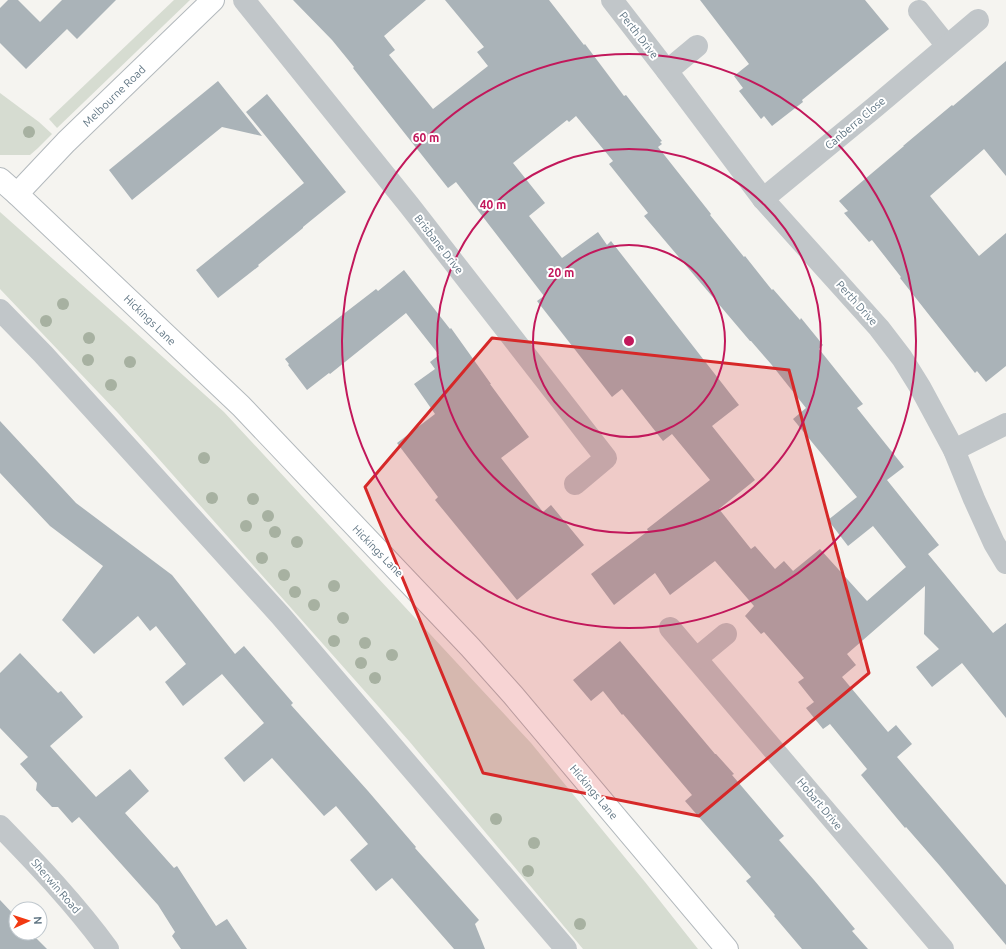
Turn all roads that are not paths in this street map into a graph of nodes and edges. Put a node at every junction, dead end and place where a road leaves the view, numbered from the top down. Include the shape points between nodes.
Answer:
1 (213, 0) edge
2 (244, 0) edge
3 (612, 0) edge
4 (919, 11) dead end
5 (978, 20) dead end
6 (697, 46) dead end
7 (947, 46) junction
8 (667, 71) junction
9 (0, 179) edge
10 (17, 194) junction
11 (763, 199) junction
12 (0, 310) edge
13 (1006, 424) edge
14 (954, 450) junction
15 (575, 484) dead end
16 (1006, 563) edge
17 (670, 628) dead end
18 (726, 634) dead end
19 (696, 658) junction
20 (0, 826) edge
21 (108, 949) edge
22 (566, 949) edge
23 (727, 949) edge
24 (943, 949) edge

1 - 10 main road, Melbourne Road via 66,142
2 - 15 street, Brisbane Drive via 409,205 606,458
3 - 8 street, Perth Drive
4 - 7 street
5 - 7 street, Canberra Close
6 - 8 street
7 - 11 street, Canberra Close
8 - 11 street, Perth Drive
9 - 10 main road, Hickings Lane
10 - 23 main road, Hickings Lane via 241,406 470,647
11 - 14 street, Perth Drive via 879,328 902,358
12 - 22 street via 44,354 280,615
13 - 14 street
14 - 16 street, Perth Drive via 974,499
17 - 19 street, Hobart Drive
18 - 19 street
19 - 24 street, Hobart Drive
20 - 21 street, Sherwin Road via 46,873

